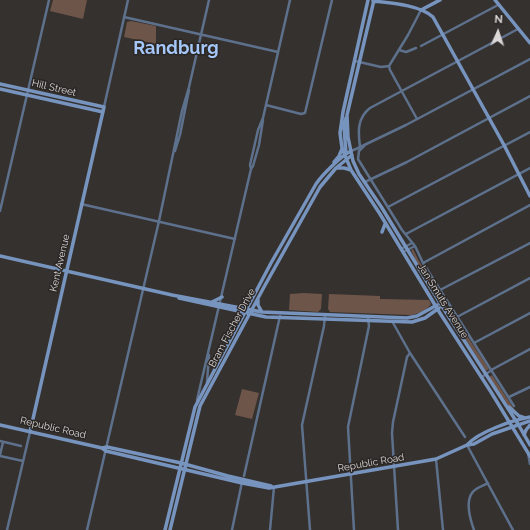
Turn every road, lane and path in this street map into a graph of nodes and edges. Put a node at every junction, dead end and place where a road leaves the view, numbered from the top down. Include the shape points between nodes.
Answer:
1 (49, 0) edge
2 (128, 0) edge
3 (209, 0) edge
4 (290, 0) edge
5 (332, 0) edge
6 (368, 0) edge
7 (374, 0) edge
8 (440, 0) edge
9 (495, 0) edge
10 (499, 4) junction
11 (421, 10) junction
12 (124, 17) junction
13 (518, 29) junction
14 (443, 34) junction
15 (201, 35) junction
16 (530, 43) edge
17 (421, 46) dead end
18 (416, 48) dead end
19 (399, 50) junction
20 (278, 52) junction
21 (530, 59) edge
22 (355, 61) junction
23 (457, 61) junction
24 (359, 62) junction
25 (389, 66) junction
26 (0, 84) edge
27 (0, 89) edge
28 (473, 89) junction
29 (28, 90) junction
30 (402, 91) junction
31 (27, 95) junction
32 (530, 96) edge
33 (266, 106) junction
34 (104, 107) junction
35 (103, 112) junction
36 (347, 115) junction
37 (489, 118) junction
38 (417, 119) junction
39 (530, 132) edge
40 (365, 145) junction
41 (504, 146) junction
42 (360, 147) junction
43 (342, 148) junction
44 (356, 149) junction
45 (351, 151) junction
46 (345, 154) junction
47 (352, 155) junction
48 (346, 159) junction
49 (336, 168) junction
50 (530, 168) edge
51 (351, 170) junction
52 (323, 174) junction
53 (518, 174) junction
54 (370, 180) junction
55 (365, 182) junction
56 (530, 196) edge
57 (1, 202) edge
58 (81, 204) junction
59 (530, 205) edge
60 (388, 207) junction
61 (0, 211) edge
62 (159, 221) junction
63 (385, 223) junction
64 (382, 232) dead end
65 (406, 234) junction
66 (235, 239) junction
67 (530, 242) edge
68 (412, 243) junction
69 (415, 246) junction
70 (407, 248) junction
71 (402, 251) junction
72 (0, 256) edge
73 (423, 263) junction
74 (66, 271) junction
75 (530, 278) edge
76 (143, 288) junction
77 (440, 290) junction
78 (172, 295) junction
79 (260, 295) junction
80 (222, 297) junction
81 (211, 302) junction
82 (441, 305) junction
83 (220, 306) junction
84 (437, 308) junction
85 (248, 312) junction
86 (262, 312) junction
87 (530, 314) edge
88 (280, 316) junction
89 (368, 316) junction
90 (458, 317) junction
91 (325, 318) junction
92 (392, 318) junction
93 (368, 321) junction
94 (392, 322) junction
95 (474, 343) junction
96 (210, 347) junction
97 (530, 349) edge
98 (410, 353) junction
99 (492, 370) junction
100 (484, 376) junction
101 (207, 384) junction
102 (530, 386) edge
103 (208, 390) junction
104 (509, 397) junction
105 (503, 401) junction
106 (197, 404) junction
107 (514, 406) dead end
108 (529, 419) edge
109 (515, 420) junction
110 (510, 422) junction
111 (518, 424) junction
112 (0, 425) edge
113 (530, 425) edge
114 (513, 426) junction
115 (30, 432) junction
116 (524, 435) junction
117 (465, 437) dead end
118 (2, 441) edge
119 (21, 446) dead end
120 (467, 446) junction
121 (530, 446) edge
122 (105, 448) junction
123 (527, 452) junction
124 (0, 456) edge
125 (530, 456) edge
126 (436, 459) junction
127 (23, 461) junction
128 (181, 463) junction
129 (186, 464) junction
130 (530, 464) edge
131 (394, 467) junction
132 (180, 468) junction
133 (185, 469) junction
134 (350, 475) junction
135 (243, 480) junction
136 (306, 482) junction
137 (488, 483) junction
138 (274, 487) junction
139 (7, 530) edge
140 (88, 530) edge
141 (165, 530) edge
142 (170, 530) edge
143 (232, 530) edge
144 (270, 530) edge
145 (310, 530) edge
146 (354, 530) edge
147 (398, 530) edge
148 (443, 530) edge
149 (474, 530) edge
150 (513, 530) edge

1 - 29 street
2 - 12 street, Kent Avenue
3 - 15 street
4 - 20 street
5 - 33 street via 305,113
6 - 7 main road
6 - 22 main road
7 - 11 main road
7 - 24 main road
8 - 11 main road
9 - 10 main road
10 - 13 main road
10 - 14 street
11 - 14 main road via 433,18
11 - 19 street
12 - 15 street
12 - 34 street, Kent Avenue
13 - 16 main road
13 - 23 street
14 - 17 street
14 - 23 main road
15 - 20 street
15 - 62 street
18 - 19 street via 406,52
19 - 25 street
20 - 33 street
21 - 28 street
22 - 24 street
22 - 43 main road via 340,126
23 - 28 main road
23 - 30 street
24 - 25 street
24 - 36 main road
25 - 30 street
26 - 29 main road, Hill Street
27 - 31 main road, Hill Street
28 - 37 main road
28 - 38 street
29 - 31 street
29 - 34 main road, Hill Street
30 - 38 street
30 - 42 street via 364,113 360,122
31 - 35 main road, Hill Street
31 - 57 street
32 - 37 street
33 - 66 street via 259,145 251,168
34 - 35 main road, Kent Avenue
35 - 58 main road, Kent Avenue
36 - 45 main road
36 - 46 main road via 344,127
37 - 41 main road
37 - 54 street
38 - 40 street
39 - 41 street
40 - 42 street
40 - 54 street via 359,151 358,159
41 - 53 main road
41 - 60 street
42 - 44 street
43 - 46 main road
43 - 52 main road via 339,156
44 - 45 street
44 - 47 street
45 - 46 main road, Bram Fischer Drive
45 - 47 main road, Jan Smuts Avenue
46 - 48 main road, Jan Smuts Avenue
46 - 52 main road, Bram Fischer Drive
47 - 48 main road, Bram Fischer Drive
47 - 55 main road, Jan Smuts Avenue via 355,166
48 - 49 main road, Bram Fischer Drive
48 - 51 main road, Jan Smuts Avenue
49 - 51 main road
49 - 79 main road, Bram Fischer Drive via 320,187
50 - 53 street
51 - 63 main road, Jan Smuts Avenue
52 - 85 main road, Bram Fischer Drive via 278,252
53 - 56 main road
53 - 65 street
54 - 55 street
54 - 60 street
55 - 70 main road, Jan Smuts Avenue
57 - 61 street
58 - 62 street
58 - 74 main road, Kent Avenue
59 - 73 street
60 - 65 street
62 - 66 street
62 - 76 street
63 - 64 main road
63 - 71 main road, Jan Smuts Avenue
65 - 68 street
66 - 80 street
67 - 77 street
68 - 69 street
68 - 70 street
69 - 70 street
69 - 73 street
70 - 71 street
70 - 82 main road, Jan Smuts Avenue
71 - 84 main road, Jan Smuts Avenue
72 - 74 main road
73 - 77 street
74 - 76 main road
74 - 115 main road, Kent Avenue
75 - 90 street
76 - 78 main road
76 - 122 street
77 - 90 street
78 - 81 main road
78 - 83 main road
79 - 85 main road, Bram Fischer Drive
79 - 86 main road via 258,305
80 - 81 main road
80 - 83 street
81 - 83 main road
82 - 84 main road
82 - 100 main road, Jan Smuts Avenue
83 - 85 main road
83 - 96 street
84 - 92 main road via 413,318
84 - 94 main road via 415,322
84 - 100 main road, Jan Smuts Avenue
85 - 86 main road
85 - 88 main road
85 - 101 main road, Bram Fischer Drive
85 - 103 main road, Bram Fischer Drive
86 - 88 main road
87 - 95 street
88 - 91 main road
88 - 135 street
89 - 91 main road
89 - 92 main road
89 - 93 street
90 - 95 street
91 - 93 main road
91 - 136 street via 302,425
92 - 94 street
93 - 94 main road
93 - 134 street via 348,428
94 - 98 street
95 - 99 street
96 - 101 street
96 - 106 street
97 - 99 street
98 - 117 street
98 - 131 street via 392,428
99 - 100 street
99 - 104 street
100 - 105 main road, Jan Smuts Avenue
100 - 110 main road, Jan Smuts Avenue
101 - 103 street
101 - 106 main road, Bram Fischer Drive
102 - 104 street
103 - 129 main road, Bram Fischer Drive via 197,413
104 - 107 street
105 - 108 main road via 515,413
105 - 109 main road, Jan Smuts Avenue
106 - 128 main road, Bram Fischer Drive
108 - 109 main road, Republic Road
108 - 111 main road, Republic Road
109 - 110 main road, Republic Road
109 - 111 main road, Jan Smuts Avenue
110 - 114 main road, Jan Smuts Avenue
110 - 120 main road, Republic Road via 472,440
111 - 114 main road, Republic Road
111 - 116 main road, Jan Smuts Avenue
112 - 115 main road, Republic Road
113 - 116 main road
114 - 120 main road, Republic Road
114 - 123 main road, Jan Smuts Avenue
115 - 122 main road, Republic Road
115 - 127 street, Kent Avenue
116 - 121 main road, Jan Smuts Avenue
118 - 119 street
118 - 124 street
120 - 126 main road, Republic Road
120 - 137 street
122 - 128 main road, Republic Road
122 - 132 main road, Republic Road
122 - 140 street
123 - 125 main road, Jan Smuts Avenue
123 - 130 street
124 - 127 street
126 - 131 main road, Republic Road
126 - 148 street
127 - 139 street, Kent Avenue
128 - 129 main road, Republic Road
128 - 132 main road, Bram Fischer Drive
129 - 133 main road, Bram Fischer Drive
129 - 135 main road, Republic Road
131 - 134 main road, Republic Road
131 - 147 street
132 - 133 main road, Republic Road
132 - 141 main road, Bram Fischer Drive
133 - 135 main road, Republic Road
133 - 142 main road, Bram Fischer Drive
134 - 136 main road, Republic Road
134 - 146 street
135 - 138 main road, Republic Road
135 - 143 street
136 - 138 main road, Republic Road
136 - 145 street
137 - 149 street via 474,490 471,497 469,512
137 - 150 street
138 - 144 street

